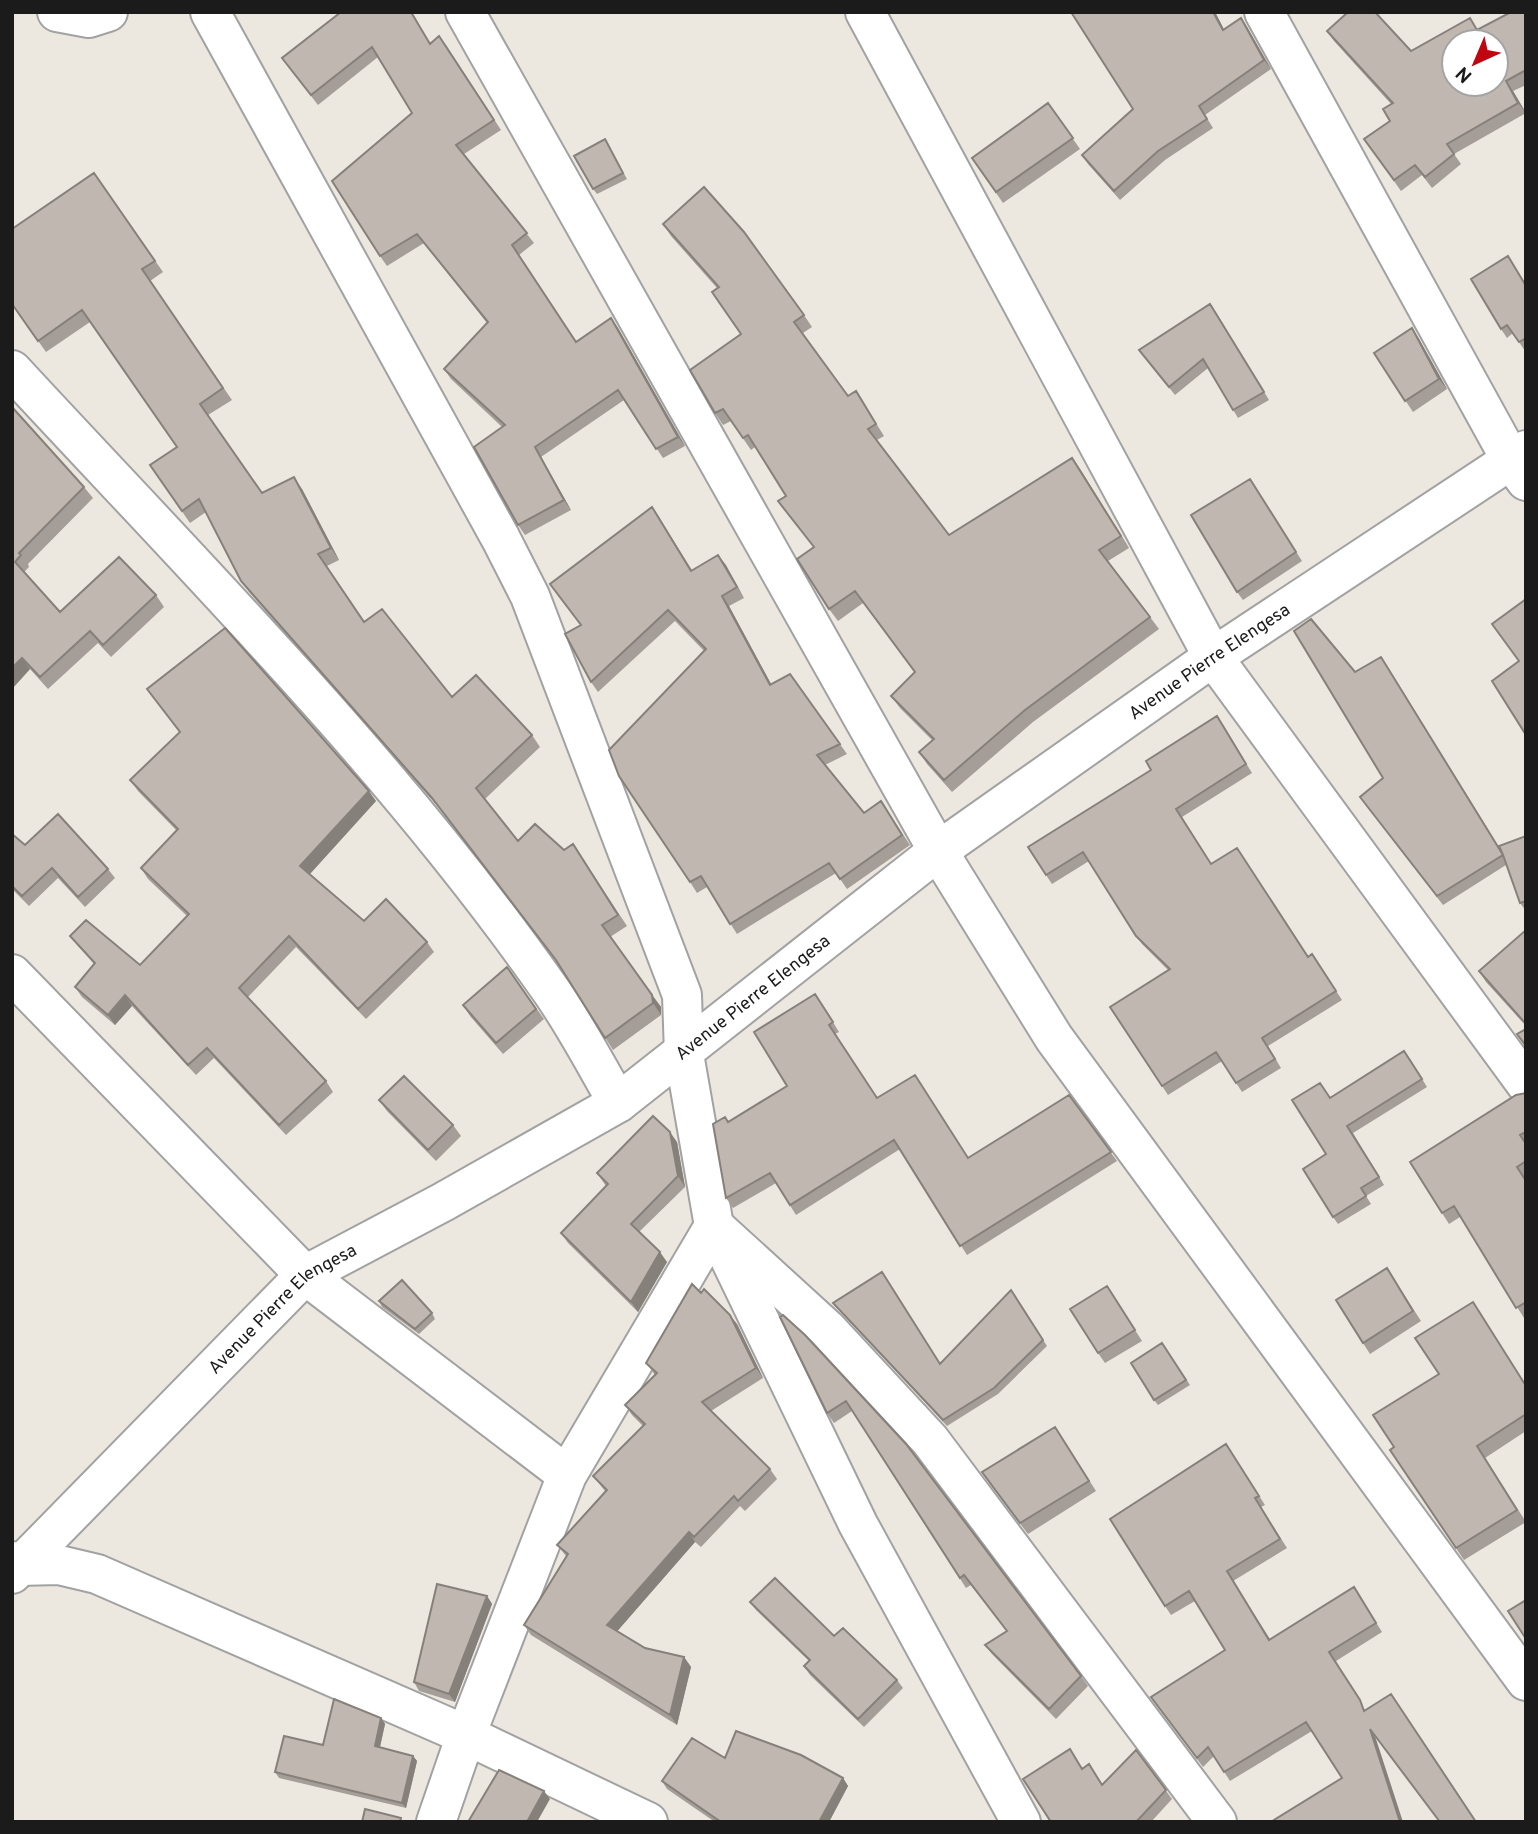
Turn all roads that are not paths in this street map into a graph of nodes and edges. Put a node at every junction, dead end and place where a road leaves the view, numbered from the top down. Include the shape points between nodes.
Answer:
1 (57, 12) edge
2 (108, 12) edge
3 (210, 12) edge
4 (465, 12) edge
5 (865, 12) edge
6 (1264, 12) edge
7 (12, 370) edge
8 (1521, 464) edge
9 (1213, 657) junction
10 (938, 850) junction
11 (12, 974) edge
12 (684, 1054) junction
13 (1526, 1084) edge
14 (618, 1103) junction
15 (714, 1226) junction
16 (305, 1275) junction
17 (567, 1475) junction
18 (14, 1567) edge
19 (1526, 1681) edge
20 (466, 1735) junction
21 (436, 1822) edge
22 (648, 1822) edge
23 (1021, 1822) edge
24 (1217, 1822) edge

1 - 2 street via 89,18
3 - 12 street via 530,596 670,958 682,995
4 - 10 street
5 - 9 street
6 - 8 street
7 - 14 street via 423,822 548,986
8 - 9 street, Avenue Pierre Elengesa
9 - 10 street, Avenue Pierre Elengesa
9 - 13 street
10 - 12 street, Avenue Pierre Elengesa
10 - 19 street via 1054,1038
11 - 16 street
12 - 14 street, Avenue Pierre Elengesa
12 - 15 street
14 - 16 street, Avenue Pierre Elengesa
15 - 17 street
15 - 23 street via 858,1524
15 - 24 street via 827,1329 930,1440
16 - 17 street
16 - 18 street, Avenue Pierre Elengesa
17 - 20 street
18 - 20 street via 60,1565 97,1574
20 - 21 street
20 - 22 street

